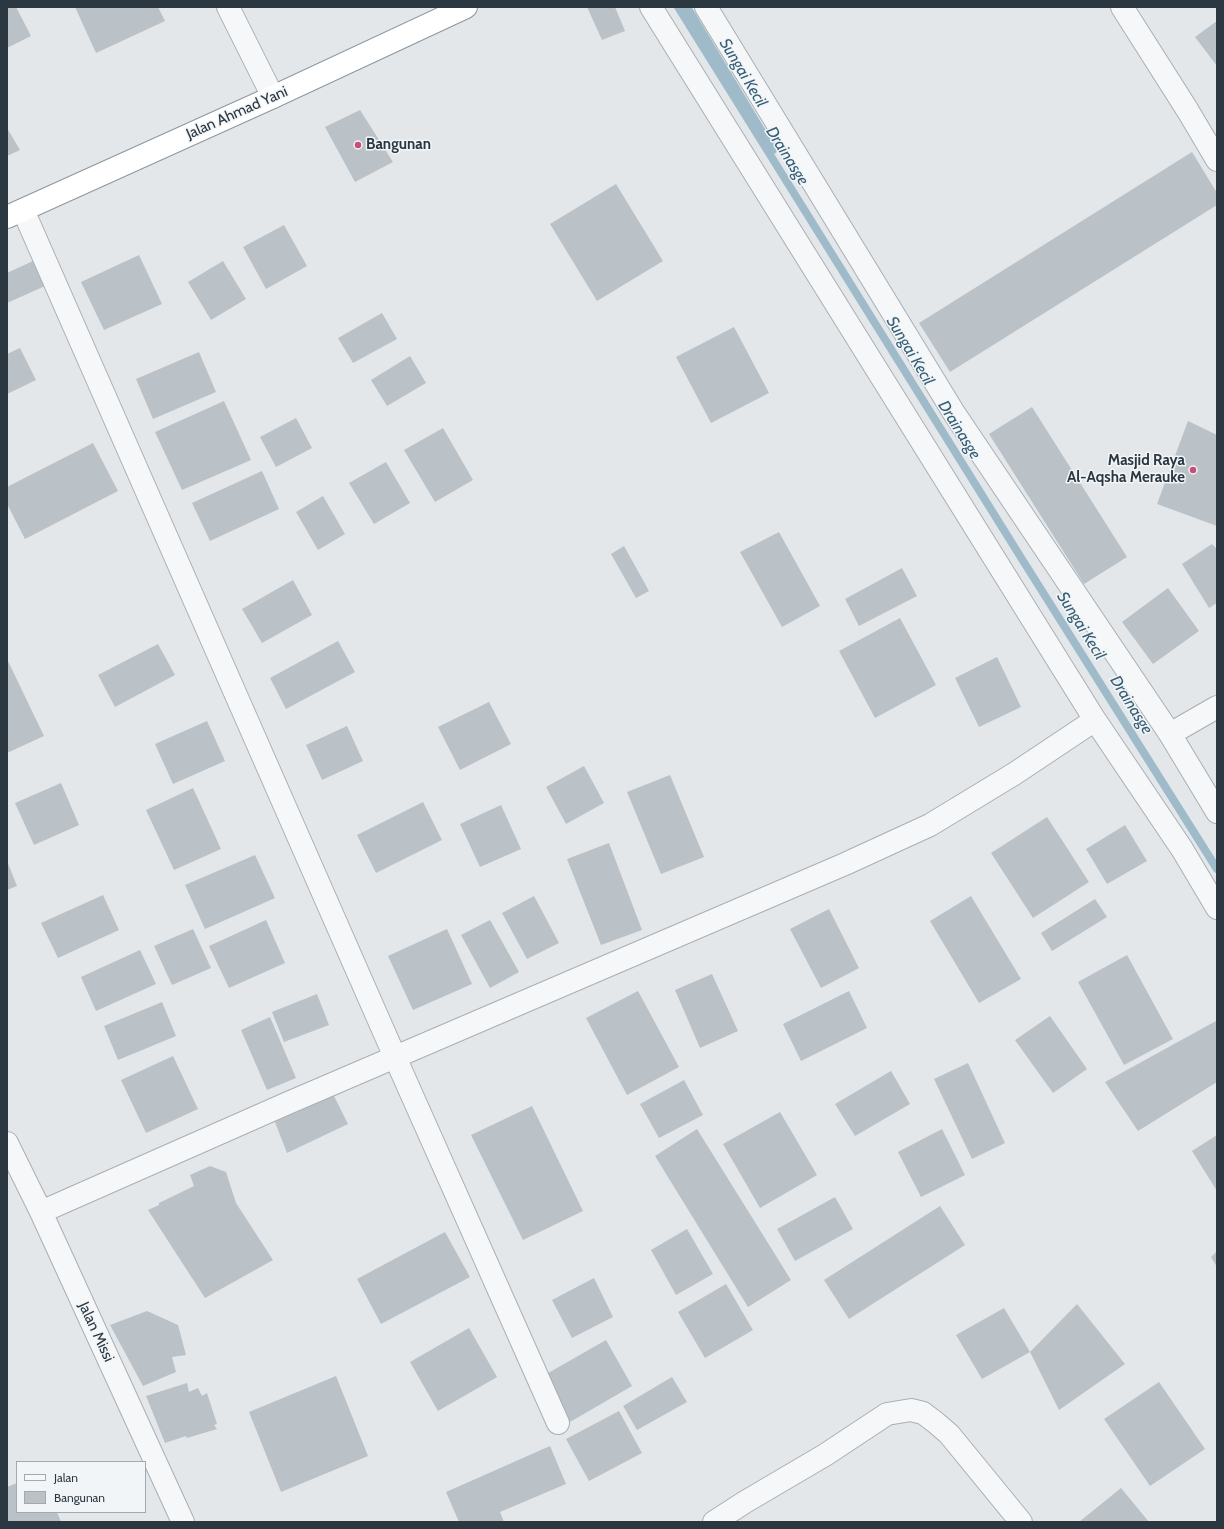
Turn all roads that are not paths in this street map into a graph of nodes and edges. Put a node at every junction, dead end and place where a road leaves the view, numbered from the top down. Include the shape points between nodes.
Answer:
1 (228, 7) edge
2 (466, 7) edge
3 (651, 7) edge
4 (706, 7) edge
5 (1122, 7) edge
6 (273, 97) junction
7 (1217, 160) edge
8 (15, 213) edge
9 (1217, 707) edge
10 (1095, 720) junction
11 (1170, 734) junction
12 (1217, 812) edge
13 (1217, 908) edge
14 (395, 1057) junction
15 (7, 1143) edge
16 (41, 1212) junction
17 (558, 1423) dead end
18 (183, 1522) edge
19 (714, 1522) edge
20 (1021, 1522) edge

1 - 6 street
2 - 6 highway, Jalan Ahmad Yani
3 - 10 street
4 - 11 street via 954,413
5 - 7 street
6 - 8 highway, Jalan Ahmad Yani
8 - 14 street
9 - 11 street
10 - 13 street via 1182,849
10 - 14 street via 1014,774 930,825
11 - 12 street
14 - 16 street
14 - 17 street
15 - 16 street, Jalan Missi
16 - 18 street, Jalan Missi
19 - 20 street via 887,1414 911,1410 923,1413 949,1434

